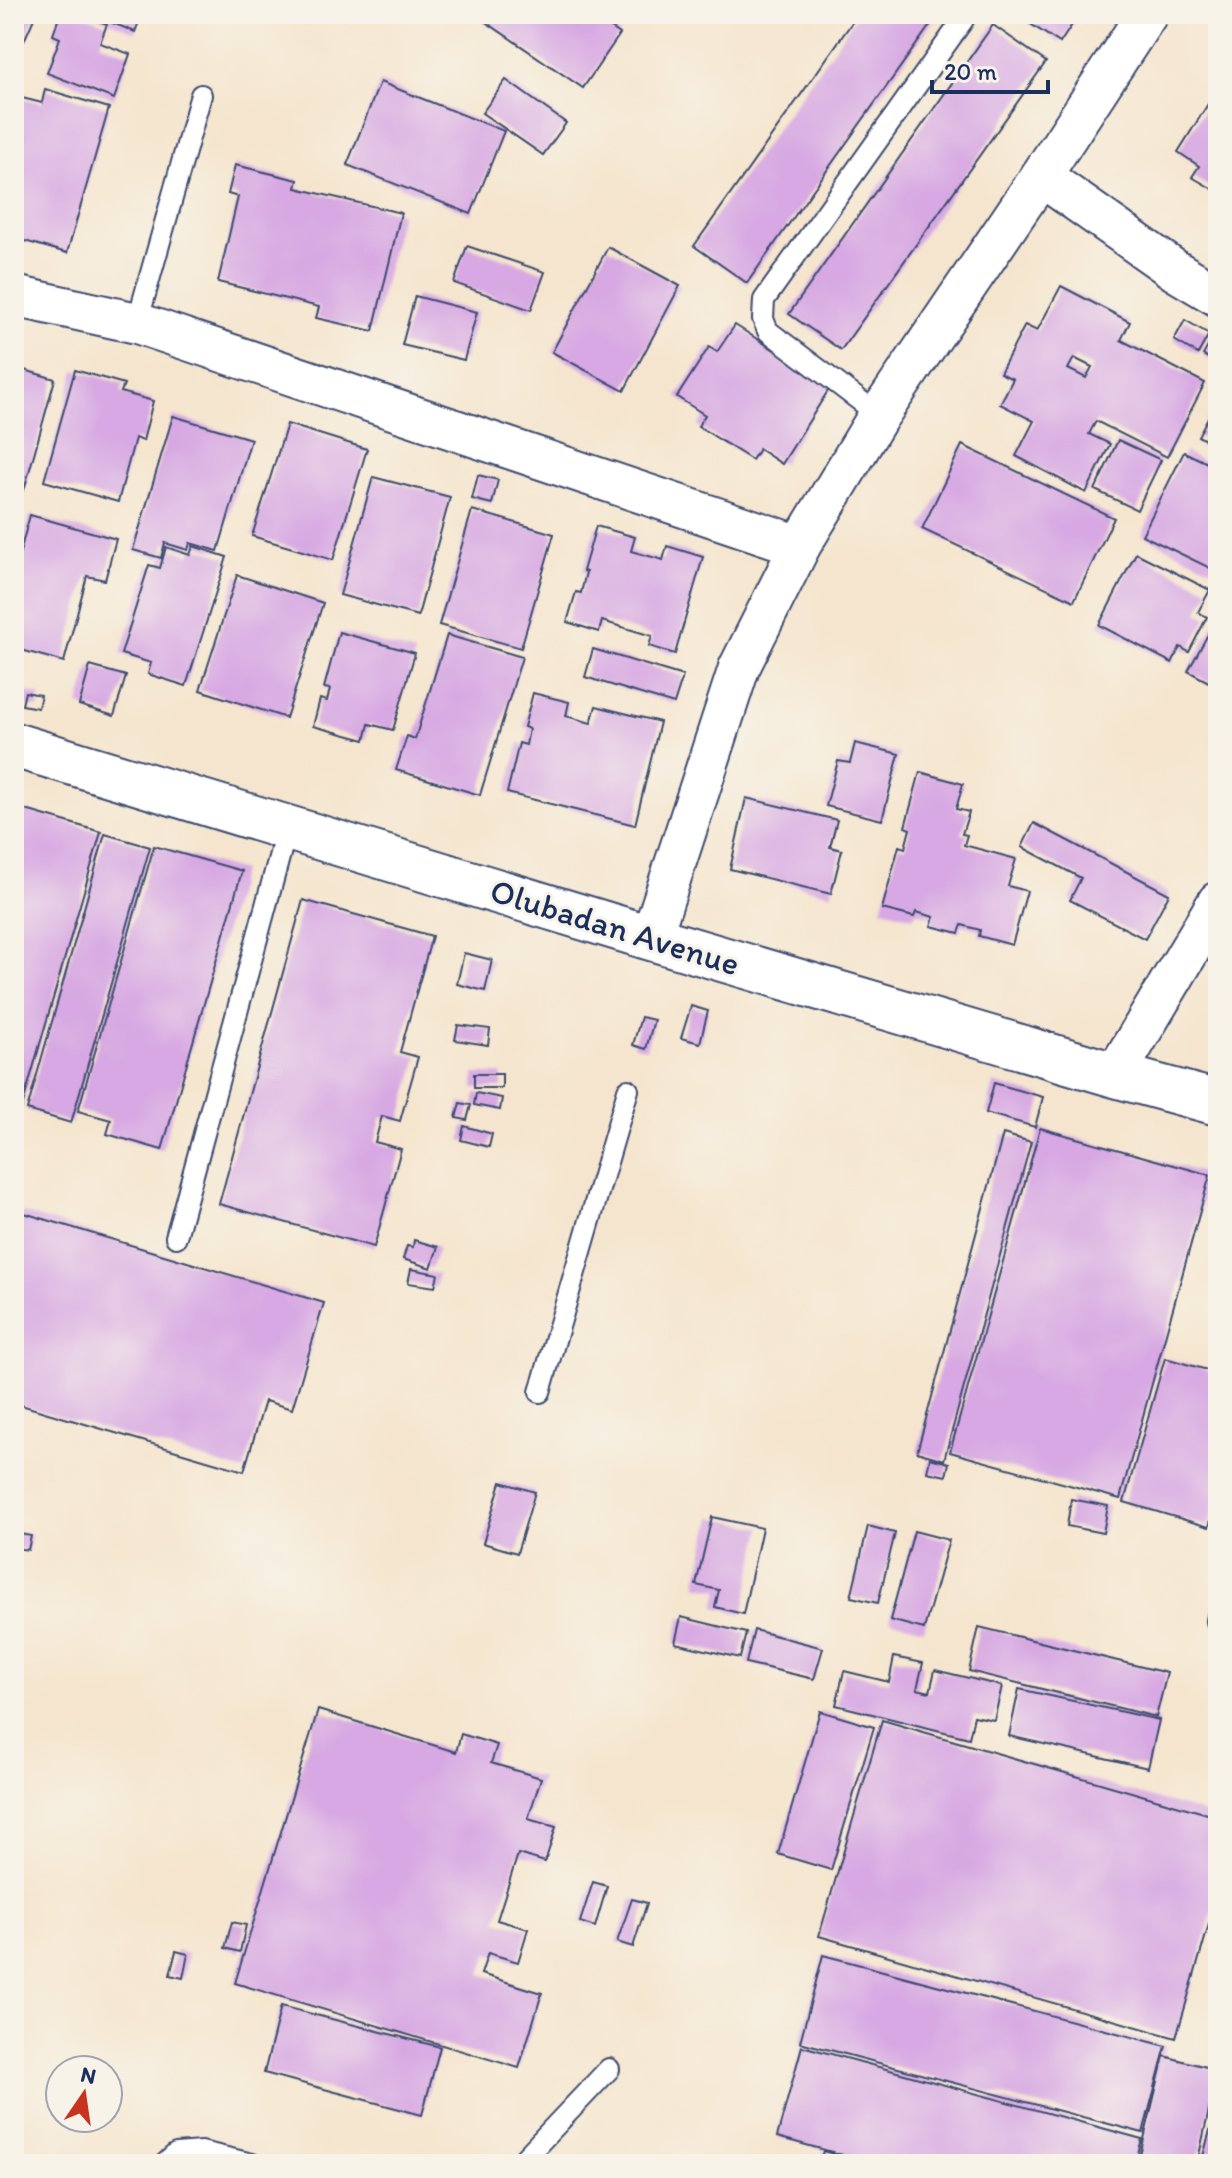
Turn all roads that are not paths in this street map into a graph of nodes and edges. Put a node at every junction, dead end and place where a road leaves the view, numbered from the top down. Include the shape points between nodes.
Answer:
1 (1147, 14) edge
2 (963, 20) dead end
3 (201, 95) dead end
4 (1041, 176) junction
5 (14, 296) edge
6 (1218, 296) edge
7 (137, 323) junction
8 (879, 415) junction
9 (800, 546) junction
10 (14, 745) edge
11 (287, 828) junction
12 (1218, 902) edge
13 (651, 938) junction
14 (1115, 1075) junction
15 (628, 1090) dead end
16 (1218, 1103) edge
17 (176, 1237) dead end
18 (540, 1392) dead end
19 (609, 2069) dead end
20 (165, 2164) edge
21 (252, 2164) edge
22 (519, 2164) edge

1 - 4 street
2 - 8 lane via 764,300 768,331
3 - 7 lane
4 - 6 street
4 - 8 street
5 - 7 street
7 - 9 street
8 - 9 street
9 - 13 street via 739,668
10 - 11 street, Olubadan Avenue
11 - 13 street, Olubadan Avenue
11 - 17 lane
12 - 14 street
13 - 14 street, Olubadan Avenue
14 - 16 street, Olubadan Avenue
15 - 18 lane
19 - 22 lane
20 - 21 lane via 176,2154 201,2152

